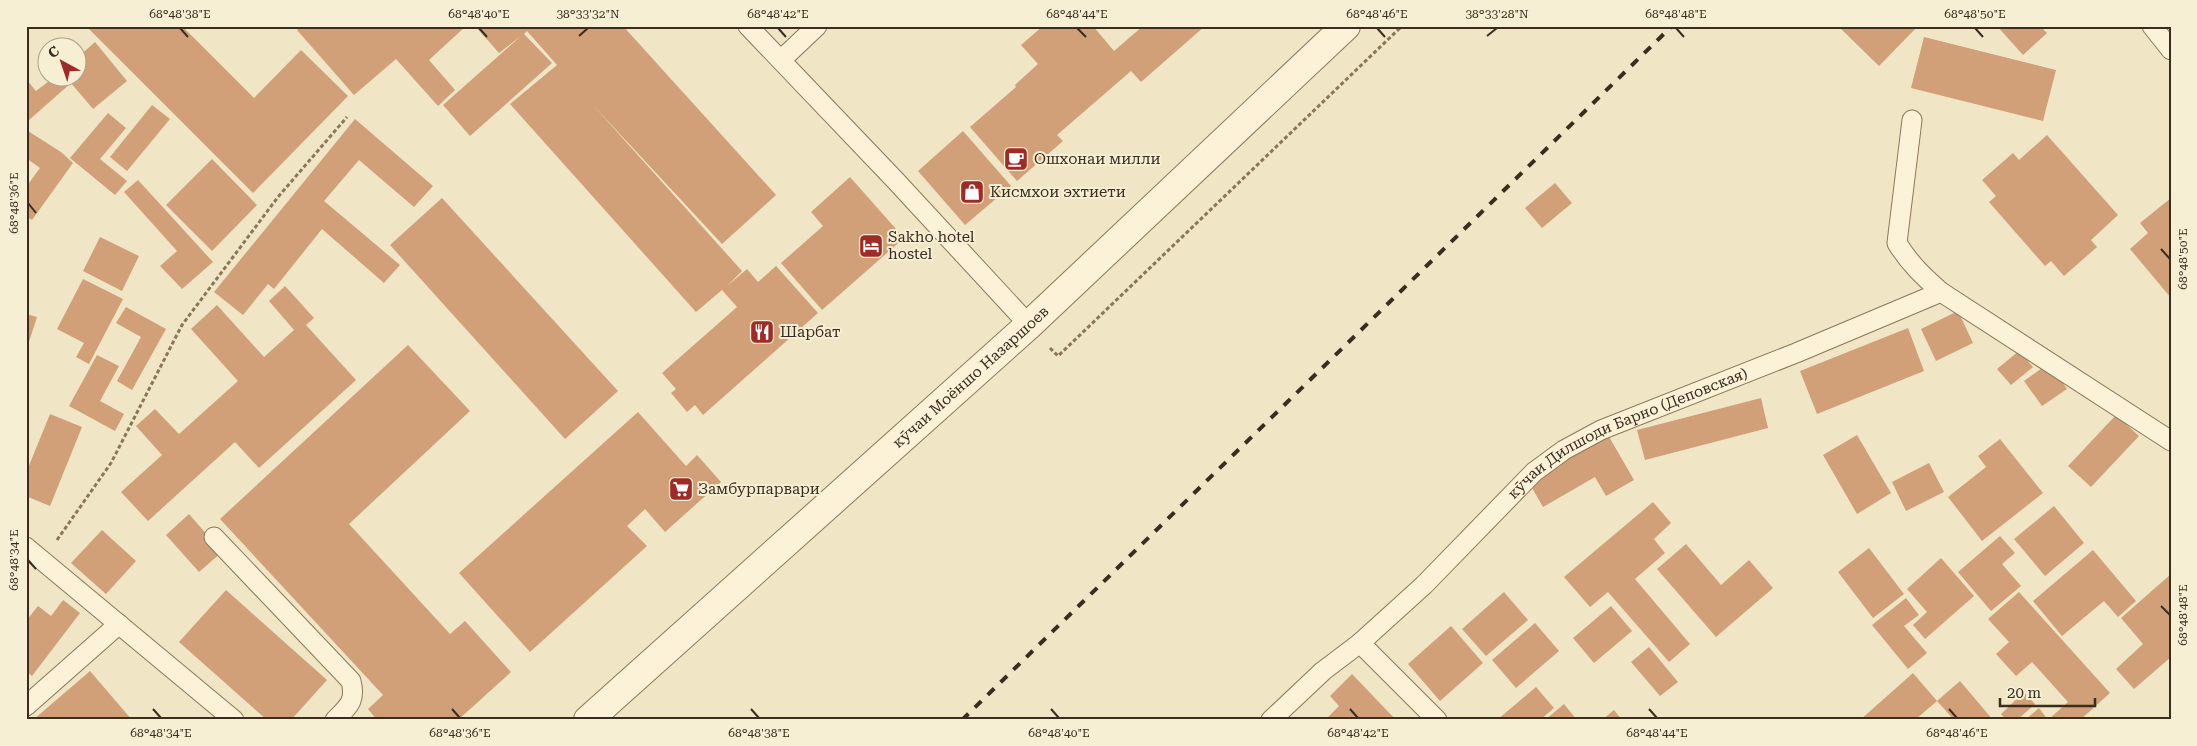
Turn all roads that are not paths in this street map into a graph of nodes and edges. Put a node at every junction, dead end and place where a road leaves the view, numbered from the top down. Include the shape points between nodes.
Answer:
1 (748, 26) edge
2 (817, 26) edge
3 (1346, 26) edge
4 (2152, 26) edge
5 (2171, 50) edge
6 (780, 60) junction
7 (1912, 120) dead end
8 (1941, 292) junction
9 (1029, 325) junction
10 (2171, 441) edge
11 (214, 537) dead end
12 (26, 547) edge
13 (119, 624) junction
14 (1360, 643) junction
15 (26, 706) edge
16 (234, 720) edge
17 (335, 720) edge
18 (588, 720) edge
19 (1271, 720) edge
20 (1436, 720) edge

1 - 6 lane
2 - 6 lane
3 - 9 street, кӯчаи Моёншо Назаршоев
4 - 5 lane
6 - 9 lane
7 - 8 lane via 1897,243 1916,270
8 - 10 lane
8 - 14 lane, кӯчаи Дилшоди Барно (Деповская) via 1601,430 1564,450 1534,472 1424,584
9 - 18 street, кӯчаи Моёншо Назаршоев
11 - 17 lane via 351,681 354,693 350,705
12 - 13 lane
13 - 15 lane
13 - 16 lane
14 - 19 lane, кӯчаи Дилшоди Барно (Деповская) via 1323,671
14 - 20 lane

